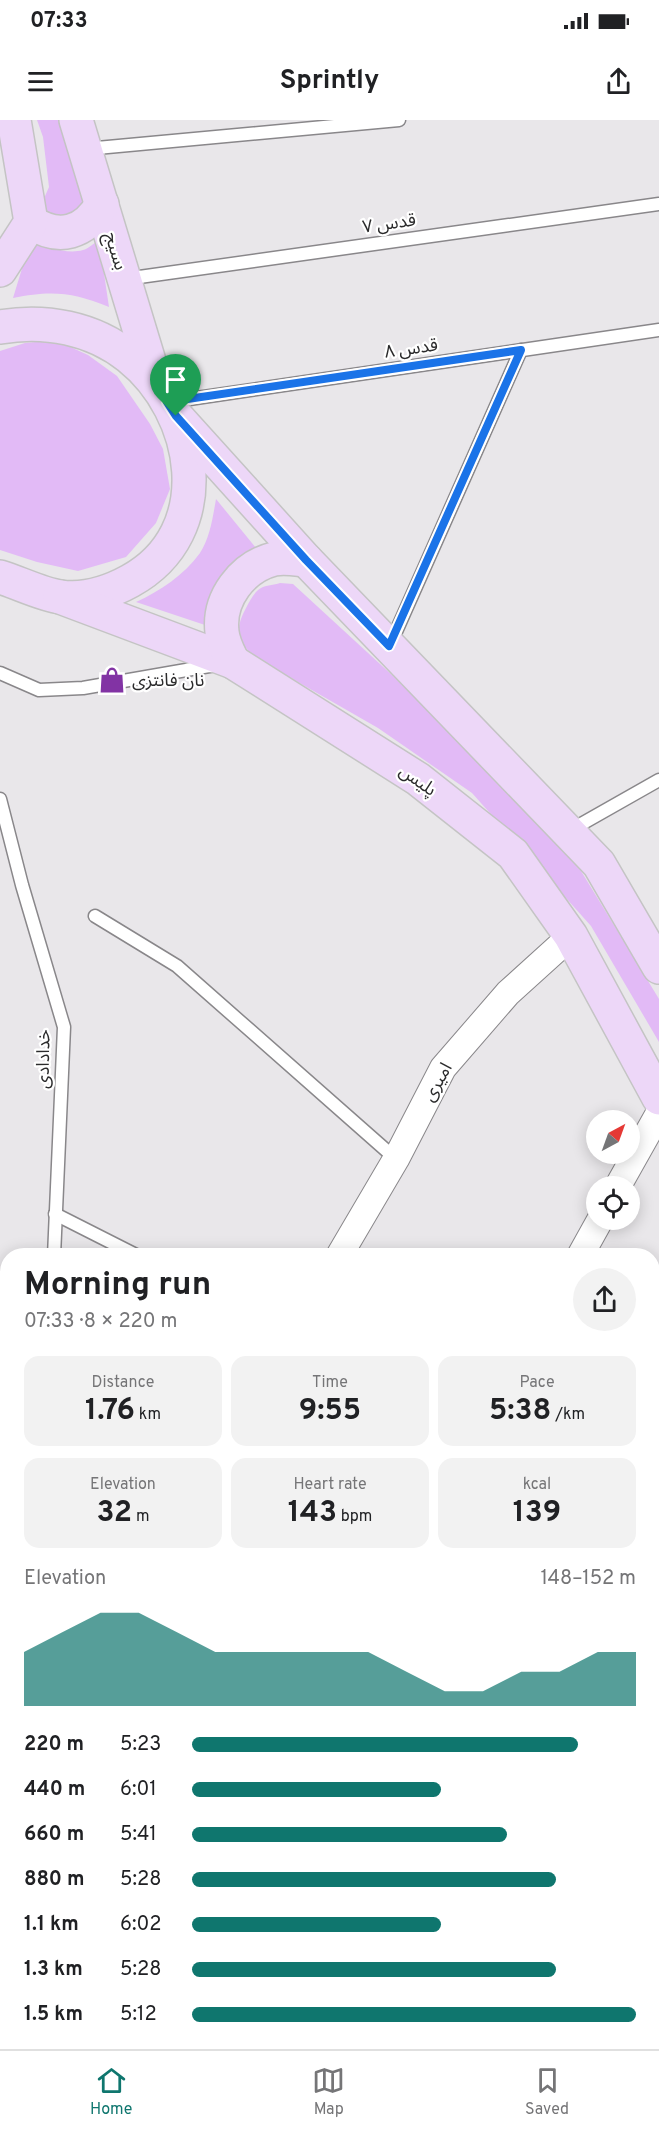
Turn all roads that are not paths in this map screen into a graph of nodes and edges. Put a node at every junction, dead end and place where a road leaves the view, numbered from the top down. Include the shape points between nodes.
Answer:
1 (14, 120) edge
2 (399, 120) edge
3 (80, 135) edge
4 (102, 204) junction
5 (659, 204) edge
6 (31, 222) junction
7 (0, 270) edge
8 (124, 279) junction
9 (0, 327) edge
10 (659, 330) edge
11 (521, 350) junction
12 (166, 400) junction
13 (306, 560) junction
14 (0, 577) edge
15 (60, 597) junction
16 (389, 646) junction
17 (233, 662) junction
18 (0, 673) edge
19 (659, 780) edge
20 (0, 799) edge
21 (568, 831) junction
22 (95, 916) dead end
23 (571, 936) junction
24 (659, 967) edge
25 (659, 1098) edge
26 (659, 1113) edge
27 (396, 1159) junction
28 (624, 1176) edge
29 (55, 1214) junction
30 (594, 1230) edge
31 (54, 1248) edge
32 (122, 1248) edge
33 (344, 1248) edge
34 (584, 1248) edge

1 - 6 main road
2 - 3 lane
3 - 4 main road, بسیج
4 - 6 main road via 89,221 71,231 50,232
4 - 8 main road, بسیج
5 - 8 lane, قدس ۷
6 - 7 main road
8 - 12 main road, بسیج
9 - 12 main road via 22,323 60,326 96,337 129,356
10 - 11 lane, قدس ۸
11 - 12 lane, قدس ۸
11 - 16 lane
12 - 13 main road
12 - 15 main road, بسیج via 187,452 190,480 187,508 177,534 161,557 140,576 115,589 88,596
13 - 16 main road
13 - 17 main road via 266,562 234,586 222,616 222,632
14 - 15 main road, پلیس
15 - 17 main road, پلیس
16 - 21 main road
17 - 18 lane via 83,688 39,690
17 - 23 main road, پلیس via 418,778 513,854
19 - 21 lane
20 - 29 lane, خدادادی via 64,1027
21 - 24 main road via 599,864
22 - 27 lane via 177,966
23 - 25 main road, پلیس
23 - 27 street, امیری via 508,993 443,1068
26 - 28 street
27 - 33 street, امیری
29 - 31 lane, خدادادی
29 - 32 lane
30 - 34 street

